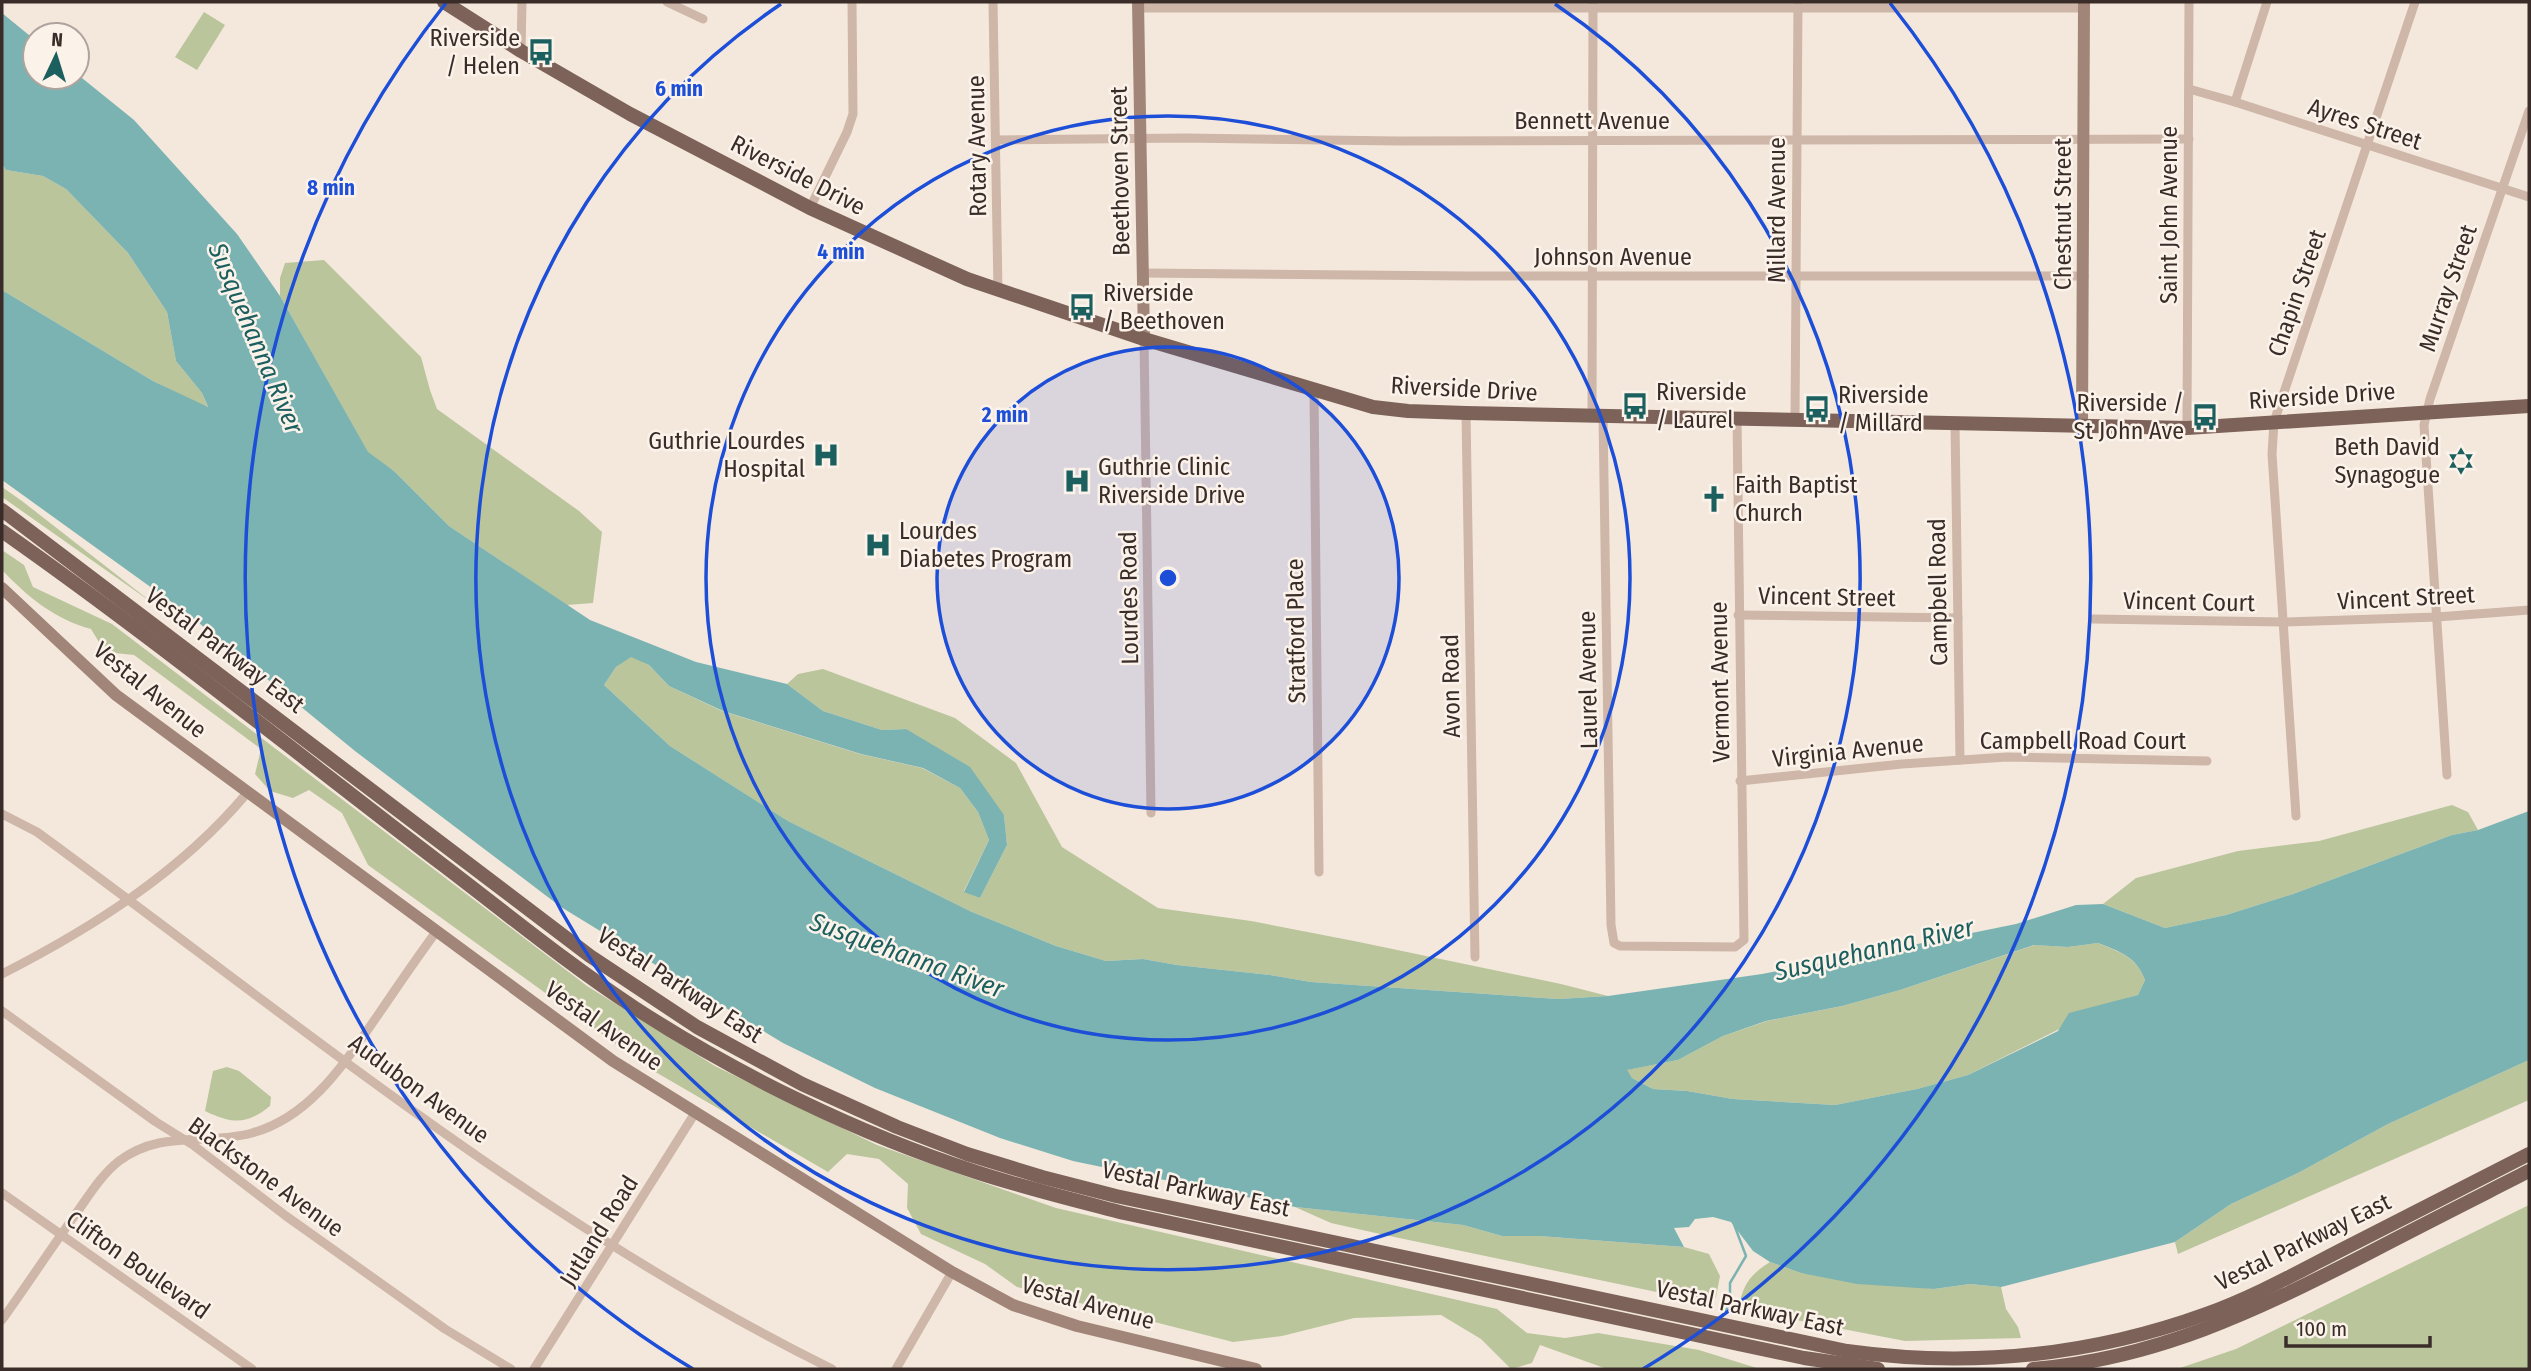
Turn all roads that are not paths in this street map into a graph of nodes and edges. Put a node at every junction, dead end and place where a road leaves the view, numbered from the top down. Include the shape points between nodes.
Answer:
1 (444, 2) edge
2 (522, 2) edge
3 (667, 2) edge
4 (852, 2) edge
5 (993, 2) edge
6 (2189, 2) edge
7 (2267, 2) edge
8 (2415, 2) edge
9 (1138, 5) edge
10 (1593, 5) edge
11 (1798, 5) edge
12 (2084, 5) edge
13 (703, 19) dead end
14 (521, 51) junction
15 (2189, 89) junction
16 (2235, 102) junction
17 (2529, 111) edge
18 (1140, 138) junction
19 (1797, 139) junction
20 (2085, 139) junction
21 (2189, 139) junction
22 (996, 140) junction
23 (1592, 140) junction
24 (2368, 145) junction
25 (2503, 188) junction
26 (2529, 197) edge
27 (810, 208) junction
28 (1143, 273) junction
29 (1592, 275) junction
30 (1796, 276) junction
31 (2084, 276) junction
32 (998, 290) junction
33 (1144, 339) junction
34 (1314, 391) junction
35 (2529, 406) edge
36 (2427, 412) junction
37 (1466, 413) junction
38 (1598, 416) junction
39 (1737, 418) junction
40 (1795, 419) junction
41 (2274, 422) junction
42 (1955, 424) junction
43 (2082, 426) junction
44 (2187, 428) junction
45 (2, 510) edge
46 (2, 531) edge
47 (3, 592) edge
48 (2529, 610) edge
49 (1738, 615) junction
50 (2437, 617) junction
51 (1958, 618) junction
52 (2093, 619) dead end
53 (2284, 622) junction
54 (1960, 760) junction
55 (2207, 761) dead end
56 (2447, 775) dead end
57 (1740, 781) junction
58 (247, 793) junction
59 (1151, 813) dead end
60 (2, 814) edge
61 (2296, 816) dead end
62 (1319, 872) dead end
63 (130, 900) junction
64 (436, 932) junction
65 (1741, 944) joint
66 (1475, 957) dead end
67 (2, 974) edge
68 (2, 1011) edge
69 (346, 1060) junction
70 (695, 1113) junction
71 (183, 1139) junction
72 (2529, 1154) edge
73 (2529, 1171) edge
74 (2, 1193) edge
75 (61, 1234) junction
76 (613, 1245) junction
77 (952, 1272) junction
78 (2, 1320) edge
79 (1215, 1364) edge
80 (252, 1369) edge
81 (511, 1369) edge
82 (534, 1369) edge
83 (832, 1369) edge
84 (896, 1369) edge
85 (1256, 1369) edge
86 (1878, 1369) edge
87 (2033, 1369) edge

1 - 14 main road, Riverside Drive
2 - 14 street
3 - 13 street
4 - 27 street via 853,114
5 - 22 street, Rotary Avenue
6 - 15 street, Saint John Avenue
7 - 16 street
8 - 24 street, Chapin Street
9 - 10 street
9 - 18 street, Beethoven Street
10 - 11 street
10 - 23 street, Laurel Avenue
11 - 12 street
11 - 19 street, Millard Avenue
12 - 20 street, Chestnut Street
14 - 27 main road, Riverside Drive
15 - 16 street, Ayres Street
15 - 21 street, Saint John Avenue
16 - 24 street, Ayres Street
17 - 25 street, Murray Street
18 - 22 street, Bennett Avenue
18 - 23 street, Bennett Avenue
18 - 28 street, Beethoven Street
19 - 20 street, Bennett Avenue
19 - 23 street, Bennett Avenue
19 - 30 street, Millard Avenue
20 - 21 street, Bennett Avenue
20 - 31 street, Chestnut Street
21 - 44 street, Saint John Avenue
22 - 32 street, Rotary Avenue
23 - 29 street, Laurel Avenue
24 - 25 street, Ayres Street
24 - 41 street, Chapin Street
25 - 26 street, Ayres Street
25 - 36 street, Murray Street
27 - 32 main road, Riverside Drive
28 - 29 street, Johnson Avenue
28 - 33 street, Beethoven Street
29 - 30 street, Johnson Avenue
29 - 38 street, Laurel Avenue
30 - 31 street, Johnson Avenue
30 - 40 street, Millard Avenue
31 - 43 street, Chestnut Street
32 - 33 main road, Riverside Drive
33 - 34 main road, Riverside Drive
33 - 59 street, Lourdes Road
34 - 37 main road, Riverside Drive via 1384,409
34 - 62 street, Stratford Place
35 - 36 main road, Riverside Drive
36 - 41 main road, Riverside Drive
36 - 50 street, Murray Street
37 - 38 main road, Riverside Drive
37 - 66 street, Avon Road
38 - 39 main road, Riverside Drive
38 - 65 street, Laurel Avenue via 1614,943 1632,947
39 - 40 main road, Riverside Drive
39 - 49 street, Vermont Avenue
40 - 42 main road, Riverside Drive
41 - 44 main road, Riverside Drive
41 - 53 street, Chapin Street via 2272,453
42 - 43 main road, Riverside Drive
42 - 51 street, Campbell Road
43 - 44 main road, Riverside Drive
45 - 72 main road, Vestal Parkway East via 590,956 697,1027 802,1084 897,1127 967,1154 1092,1190 1847,1351 1920,1359 1987,1359 2073,1350 2210,1313
46 - 86 main road, Vestal Parkway East via 635,1008 738,1068 839,1118 974,1171 1124,1213 1791,1355
47 - 58 street, Vestal Avenue via 116,695
48 - 50 street, Vincent Street
49 - 51 street, Vincent Street
49 - 57 street, Vermont Avenue
50 - 53 street, Vincent Street
50 - 56 street, Murray Street
51 - 54 street, Campbell Road
52 - 53 street, Vincent Court
53 - 61 street, Chapin Street
54 - 55 street, Campbell Road Court
54 - 57 street, Virginia Avenue
57 - 65 street, Vermont Avenue via 1745,931
58 - 63 street via 233,811
58 - 64 street, Vestal Avenue
60 - 63 street, Audubon Avenue via 37,832
63 - 67 street
63 - 69 street, Audubon Avenue
64 - 69 street
64 - 70 street, Vestal Avenue via 613,1061
68 - 71 street, Blackstone Avenue
69 - 71 street via 285,1120 237,1136
69 - 76 street, Audubon Avenue
70 - 76 street, Jutland Road
70 - 77 street, Vestal Avenue
71 - 75 street via 150,1144 121,1160
71 - 81 street, Blackstone Avenue via 434,1321
73 - 87 main road, Vestal Parkway East via 2230,1320 2133,1352
74 - 75 street, Clifton Boulevard
75 - 78 street
75 - 80 street, Clifton Boulevard
76 - 82 street, Jutland Road
76 - 83 street, Audubon Avenue
77 - 79 street, Vestal Avenue via 1031,1312
77 - 84 street
79 - 85 street, Vestal Avenue

